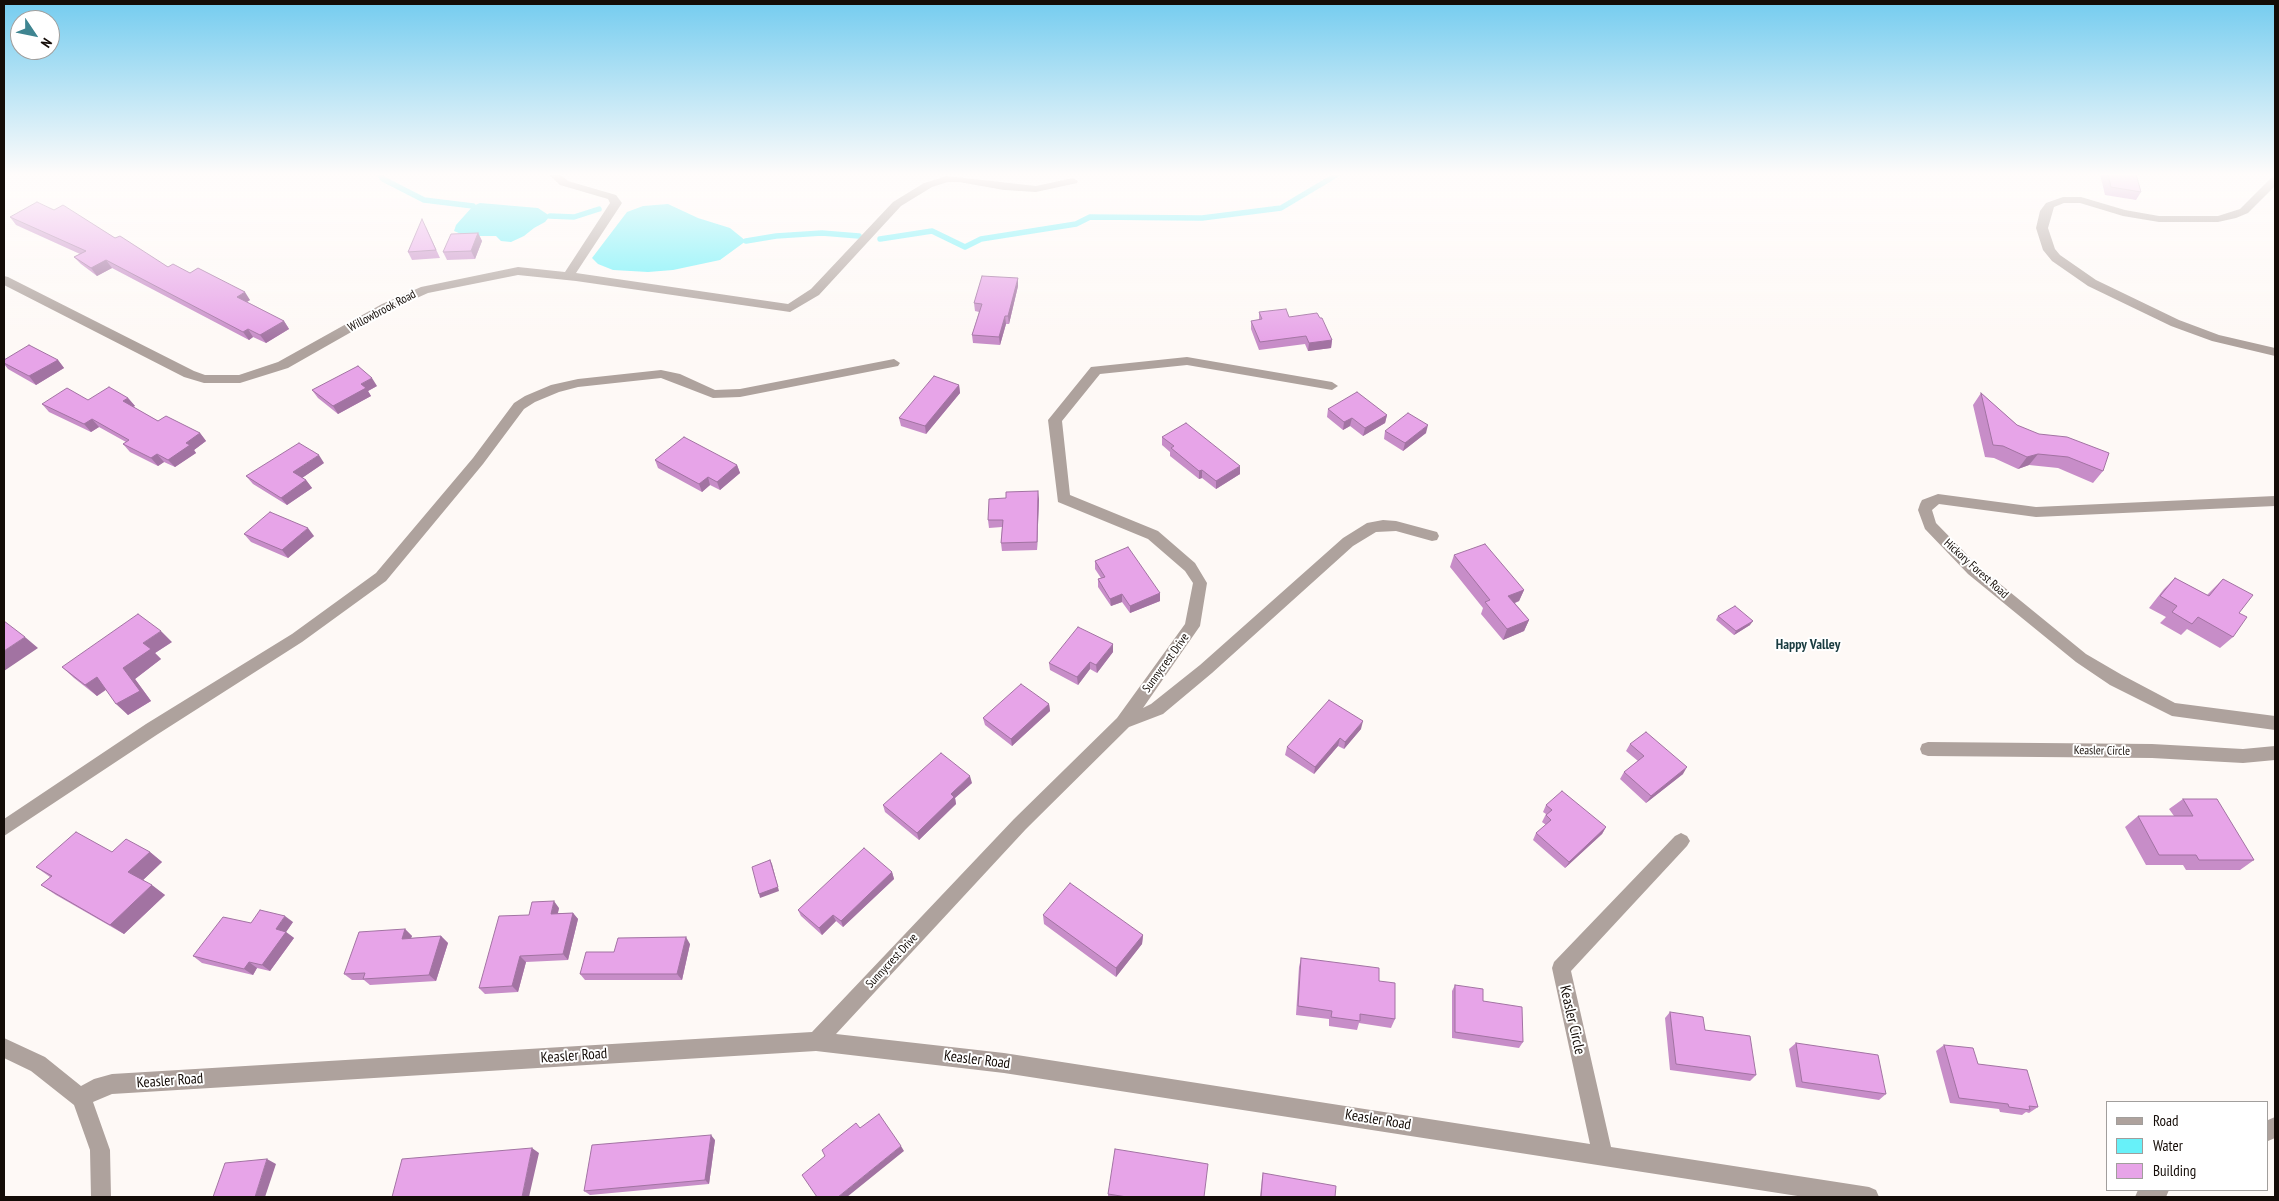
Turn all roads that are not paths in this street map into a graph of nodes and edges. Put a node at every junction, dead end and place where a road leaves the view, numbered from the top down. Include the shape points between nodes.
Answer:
1 (598, 230) edge
2 (873, 230) edge
3 (2043, 230) edge
4 (568, 276) junction
5 (4, 280) edge
6 (2275, 352) edge
7 (894, 363) dead end
8 (1332, 386) dead end
9 (2275, 501) edge
10 (1432, 536) dead end
11 (1123, 723) junction
12 (2275, 723) edge
13 (1928, 749) dead end
14 (2275, 753) edge
15 (4, 828) edge
16 (1681, 842) dead end
17 (816, 1042) junction
18 (4, 1048) edge
19 (81, 1098) junction
20 (1603, 1155) junction
21 (2157, 1191) edge
22 (101, 1197) edge
23 (1869, 1197) edge
24 (2145, 1197) edge

1 - 4 street
2 - 4 street, Willowbrook Road via 815,292 790,308
3 - 6 street via 2049,250 2056,258 2092,283 2175,323 2224,340
4 - 5 street, Willowbrook Road via 518,271 434,287 399,301 271,370 240,379 215,380 188,374
7 - 15 street via 740,393 713,394 661,374 578,382 530,399 519,406 478,461 381,577 296,638
8 - 11 street, Sunnycrest Drive via 1187,362 1096,370 1055,420 1063,498 1153,535 1190,567 1200,583 1192,626
9 - 12 street, Hickory Forest Road via 2036,512 1938,499 1927,504 1925,510 1930,525 1973,570 2081,658 2116,680 2172,709
10 - 11 street via 1396,526 1372,527 1348,542 1157,709
11 - 17 street, Sunnycrest Drive via 1020,824
13 - 14 street, Keasler Circle via 2152,751 2243,756
16 - 20 street, Keasler Circle via 1561,968
17 - 19 street, Keasler Road via 112,1084 94,1089
17 - 20 street, Keasler Road via 1004,1062
18 - 19 street via 38,1064
19 - 22 street via 100,1150
20 - 23 street, Keasler Road
21 - 24 street

